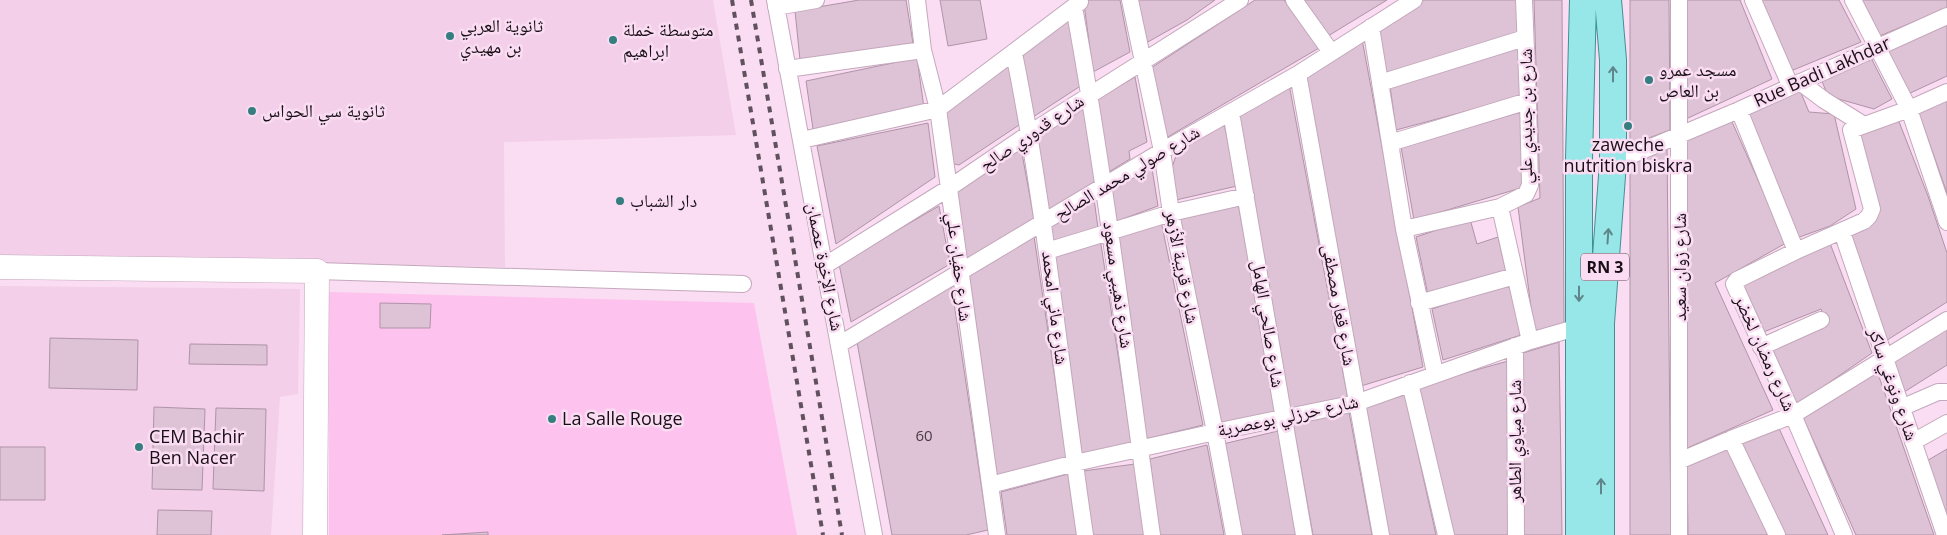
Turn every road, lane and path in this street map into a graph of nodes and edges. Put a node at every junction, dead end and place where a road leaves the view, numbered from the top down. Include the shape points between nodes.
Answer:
1 (816, 0) edge
2 (917, 0) edge
3 (1130, 0) edge
4 (1240, 0) edge
5 (1294, 0) edge
6 (1414, 0) edge
7 (1524, 0) edge
8 (1582, 0) edge
9 (1608, 0) edge
10 (1679, 0) edge
11 (1753, 0) edge
12 (1853, 0) edge
13 (776, 4) edge
14 (1078, 4) edge
15 (1947, 16) edge
16 (1371, 27) junction
17 (1526, 38) junction
18 (1878, 47) junction
19 (923, 50) junction
20 (1331, 52) junction
21 (1014, 53) junction
22 (1144, 62) junction
23 (787, 69) junction
24 (1298, 74) junction
25 (1380, 83) junction
26 (1795, 84) junction
27 (1947, 92) edge
28 (1090, 94) junction
29 (1528, 101) junction
30 (1909, 109) junction
31 (938, 110) junction
32 (1739, 110) junction
33 (1231, 112) junction
34 (1858, 127) junction
35 (1030, 133) junction
36 (1680, 135) junction
37 (802, 140) junction
38 (1390, 143) junction
39 (1162, 151) junction
40 (1613, 163) junction
41 (1104, 185) junction
42 (949, 188) junction
43 (1246, 196) junction
44 (1500, 206) junction
45 (1171, 213) junction
46 (1947, 222) edge
47 (1044, 223) junction
48 (1404, 229) junction
49 (1111, 231) junction
50 (1842, 232) junction
51 (1796, 250) junction
52 (1047, 251) junction
53 (0, 266) edge
54 (824, 266) junction
55 (317, 271) junction
56 (959, 272) junction
57 (1515, 276) junction
58 (743, 284) dead end
59 (1419, 303) junction
60 (1821, 320) dead end
61 (1947, 320) edge
62 (1590, 325) junction
63 (840, 344) junction
64 (1522, 344) junction
65 (1761, 347) junction
66 (1885, 359) junction
67 (1435, 374) junction
68 (1410, 383) junction
69 (1947, 392) edge
70 (1356, 403) junction
71 (1902, 408) junction
72 (1793, 416) junction
73 (1283, 418) junction
74 (1947, 423) edge
75 (1215, 432) junction
76 (1731, 439) junction
77 (1913, 442) junction
78 (1140, 450) junction
79 (1679, 461) junction
80 (1075, 463) junction
81 (990, 485) junction
82 (994, 534) edge
83 (315, 535) edge
84 (874, 535) edge
85 (1085, 535) edge
86 (1152, 535) edge
87 (1234, 535) edge
88 (1304, 535) edge
89 (1381, 535) edge
90 (1446, 535) edge
91 (1516, 535) edge
92 (1579, 535) edge
93 (1601, 535) edge
94 (1679, 535) edge
95 (1777, 535) edge
96 (1844, 535) edge
97 (1945, 535) edge

1 - 13 street
2 - 19 street, شارع حفيان علي
3 - 22 street, شارع قريبة الأزهر
4 - 22 street, شارع قدوري صالح
5 - 20 street
6 - 16 street, شارع صولي محمد الصالح
7 - 17 street, شارع بن جديدي علي
8 -> 62 main road, RN 3 via 1579,159
40 -> 9 main road, RN 3 via 1613,60
10 - 36 street, شارع زوان سعيد
11 - 26 street
12 - 18 street
13 - 23 street, شارع الإخوة عصمان
14 - 21 street
14 - 28 street, شارع ذهيبي مسعود
15 - 18 street, Rue Badi Lakhdar
16 - 20 street, شارع صولي محمد الصالح
16 - 25 street
17 - 25 street
17 - 29 street, شارع بن جديدي علي
18 - 26 street, Rue Badi Lakhdar
18 - 30 street
19 - 23 street
19 - 31 street, شارع حفيان علي
20 - 24 street, شارع صولي محمد الصالح
21 - 31 street
21 - 35 street, شارع ماني امحمد
22 - 28 street, شارع قدوري صالح
22 - 39 street, شارع قريبة الأزهر
23 - 37 street, شارع الإخوة عصمان
24 - 33 street, شارع صولي محمد الصالح
24 - 70 street, شارع قعار مصطفى
25 - 38 street
26 - 32 street, Rue Badi Lakhdar
26 - 34 street via 1824,100
27 - 30 street
28 - 35 street, شارع قدوري صالح
28 - 41 street, شارع ذهيبي مسعود
29 - 38 street
29 - 44 street, شارع بن جديدي علي via 1530,185 1526,194
30 - 34 street
30 - 46 street
31 - 37 street
31 - 42 street, شارع حفيان علي
32 - 36 street, Rue Badi Lakhdar
32 - 51 street
33 - 39 street, شارع صولي محمد الصالح
33 - 43 street, شارع صالحي الهامل
34 - 50 street, شارع رمضان لخضر via 1872,209 1864,221
35 - 42 street, شارع قدوري صالح
35 - 47 street, شارع ماني امحمد
36 - 40 street, Rue Badi Lakhdar
36 - 79 street, شارع زوان سعيد
37 - 54 street, شارع الإخوة عصمان
38 - 48 street
39 - 41 street, شارع صولي محمد الصالح
39 - 45 street, شارع قريبة الأزهر
62 -> 40 main road, RN 3
41 - 47 street, شارع صولي محمد الصالح
41 - 49 street, شارع ذهيبي مسعود
42 - 54 street, شارع قدوري صالح
42 - 56 street, شارع حفيان علي
43 - 45 street
43 - 73 street, شارع صالحي الهامل
44 - 48 street, شارع بن جديدي علي
44 - 57 street, شارع مياوي الطاهر
45 - 49 street
45 - 75 street, شارع قريبة الأزهر
47 - 52 street, شارع ماني امحمد
47 - 56 street, شارع صولي محمد الصالح
48 - 59 street
49 - 52 street
49 - 78 street, شارع ذهيبي مسعود
50 - 51 street, شارع رمضان لخضر
50 - 66 street, شارع ونوغي ساكر
51 - 65 street, شارع رمضان لخضر via 1734,281
52 - 80 street, شارع ماني امحمد
53 - 55 street
54 - 63 street, شارع الإخوة عصمان
55 - 58 street
55 - 83 street
56 - 63 street, شارع صولي محمد الصالح
56 - 81 street, شارع حفيان علي
57 - 59 street
57 - 64 street, شارع مياوي الطاهر
59 - 67 street
60 - 65 street
61 - 66 street
62 - 64 street, شارع حرزلي بوعصرية
62 - 92 main road, RN 3
93 -> 62 main road, RN 3
63 - 84 street, شارع الإخوة عصمان
64 - 67 street, شارع حرزلي بوعصرية
64 - 91 street, شارع مياوي الطاهر
65 - 72 street, شارع رمضان لخضر
66 - 71 street, شارع ونوغي ساكر
66 - 72 street
67 - 68 street, شارع حرزلي بوعصرية
68 - 70 street, شارع حرزلي بوعصرية
68 - 90 street
69 - 71 street via 1938,392
70 - 73 street, شارع حرزلي بوعصرية
70 - 89 street, شارع قعار مصطفى
71 - 77 street, شارع ونوغي ساكر
72 - 76 street
72 - 96 street, شارع رمضان لخضر
73 - 75 street, شارع حرزلي بوعصرية
73 - 88 street, شارع صالحي الهامل
74 - 77 street
75 - 78 street, شارع حرزلي بوعصرية
75 - 87 street, شارع قريبة الأزهر
76 - 79 street
76 - 95 street
77 - 97 street, شارع ونوغي ساكر
78 - 80 street, شارع حرزلي بوعصرية
78 - 86 street, شارع ذهيبي مسعود
79 - 94 street, شارع زوان سعيد
80 - 81 street, شارع حرزلي بوعصرية
80 - 85 street, شارع ماني امحمد
81 - 82 street, شارع حفيان علي

